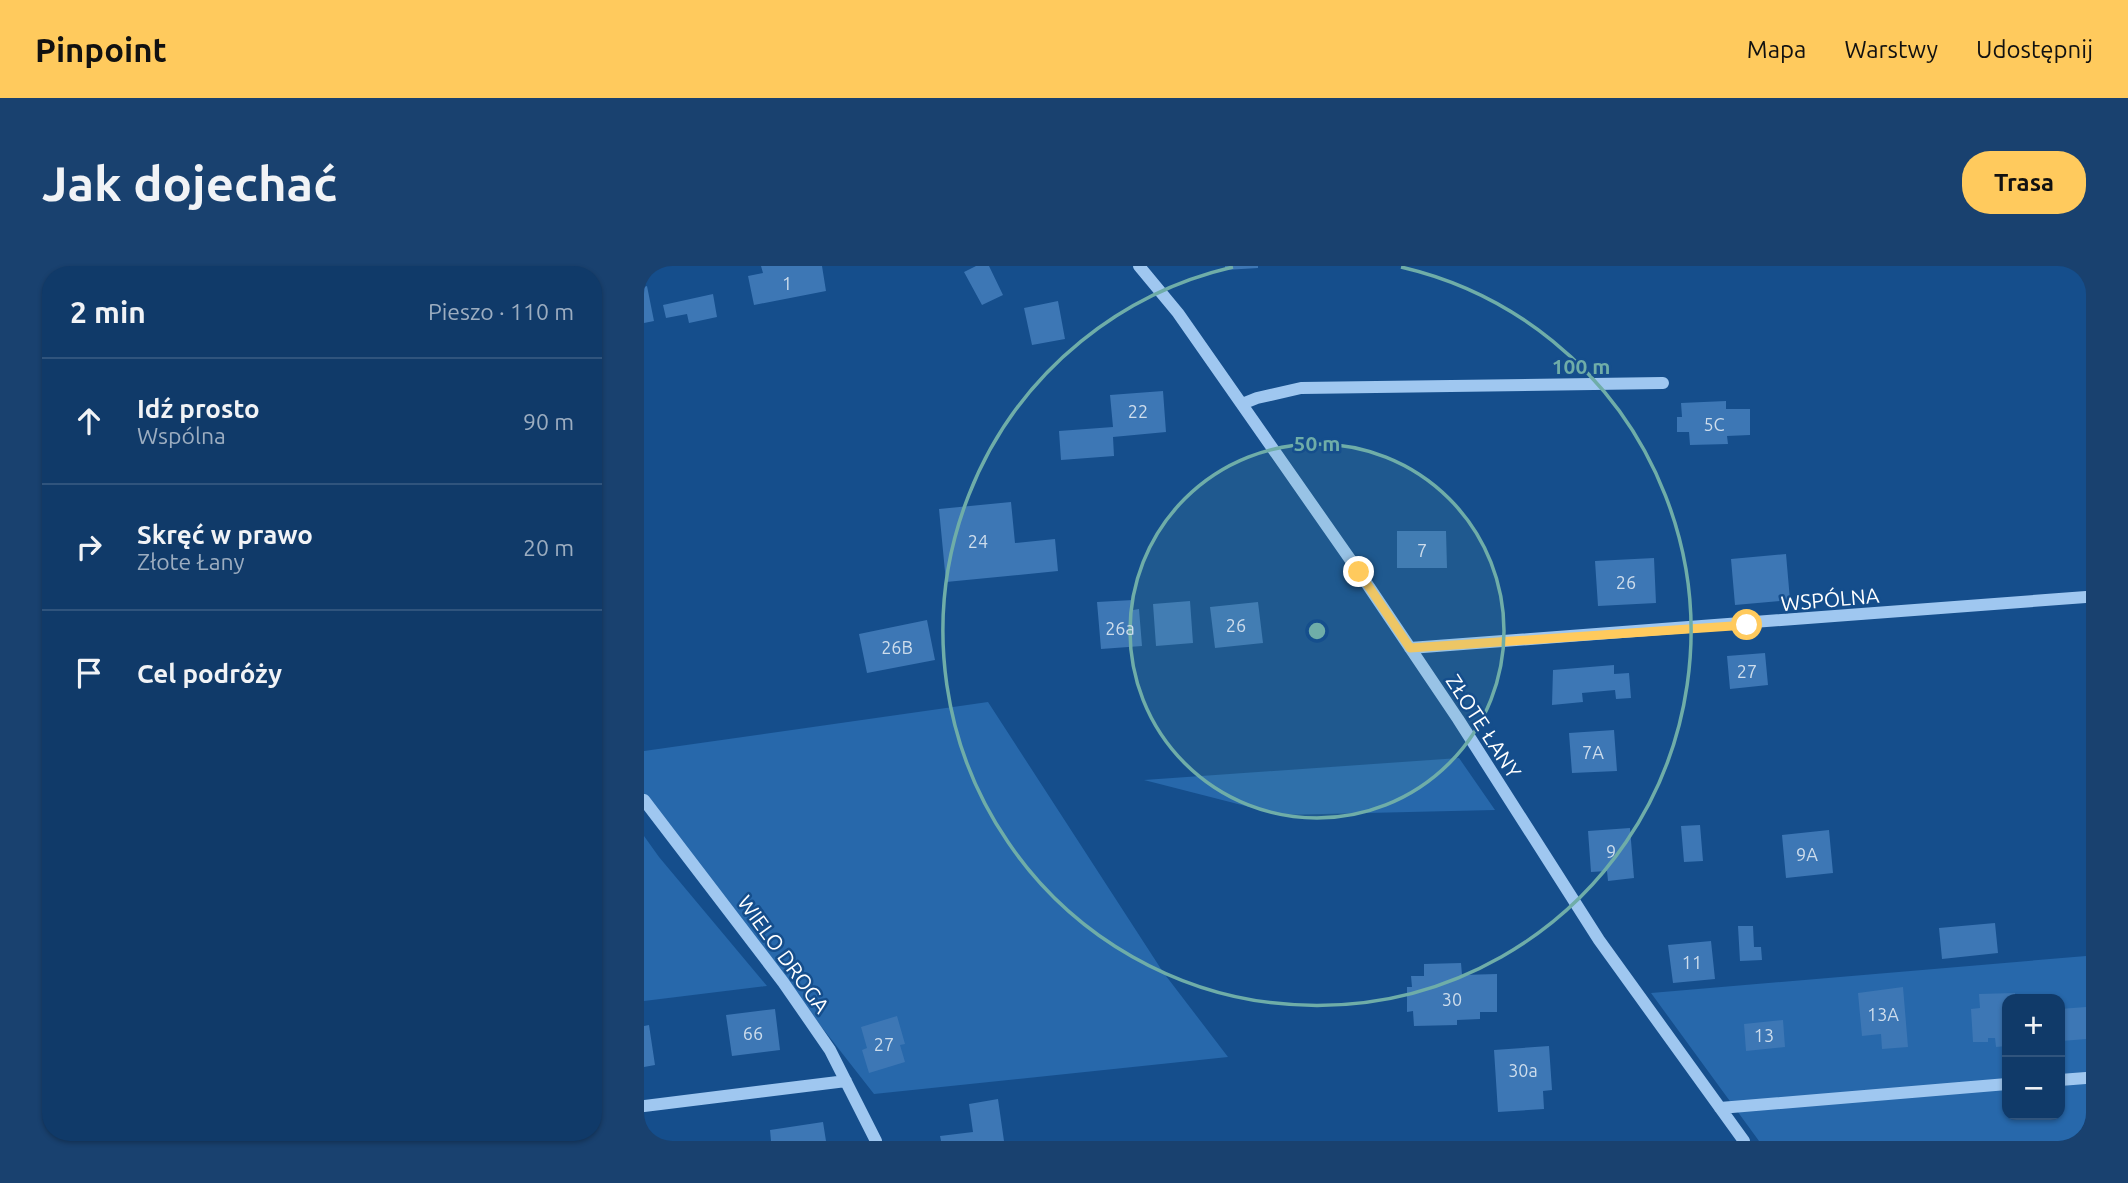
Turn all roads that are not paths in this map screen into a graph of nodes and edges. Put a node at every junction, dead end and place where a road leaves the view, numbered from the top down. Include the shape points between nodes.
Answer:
1 (1139, 266) edge
2 (1663, 383) dead end
3 (1242, 404) junction
4 (2086, 597) edge
5 (1410, 648) junction
6 (644, 800) edge
7 (2086, 1078) edge
8 (2065, 1080) edge
9 (846, 1081) junction
10 (2002, 1084) edge
11 (644, 1107) edge
12 (1720, 1108) junction
13 (876, 1141) edge
14 (1744, 1141) edge

1 - 3 street, ZŁOTE ŁANY
2 - 3 street via 1301,388
3 - 5 street, ZŁOTE ŁANY
4 - 5 street, WSPÓLNA
5 - 12 street, ZŁOTE ŁANY via 1599,940
6 - 9 street, WIELO DROGA via 783,982
7 - 8 street
9 - 11 street
9 - 13 street, WIELO DROGA
10 - 12 street
12 - 14 street, ZŁOTE ŁANY

